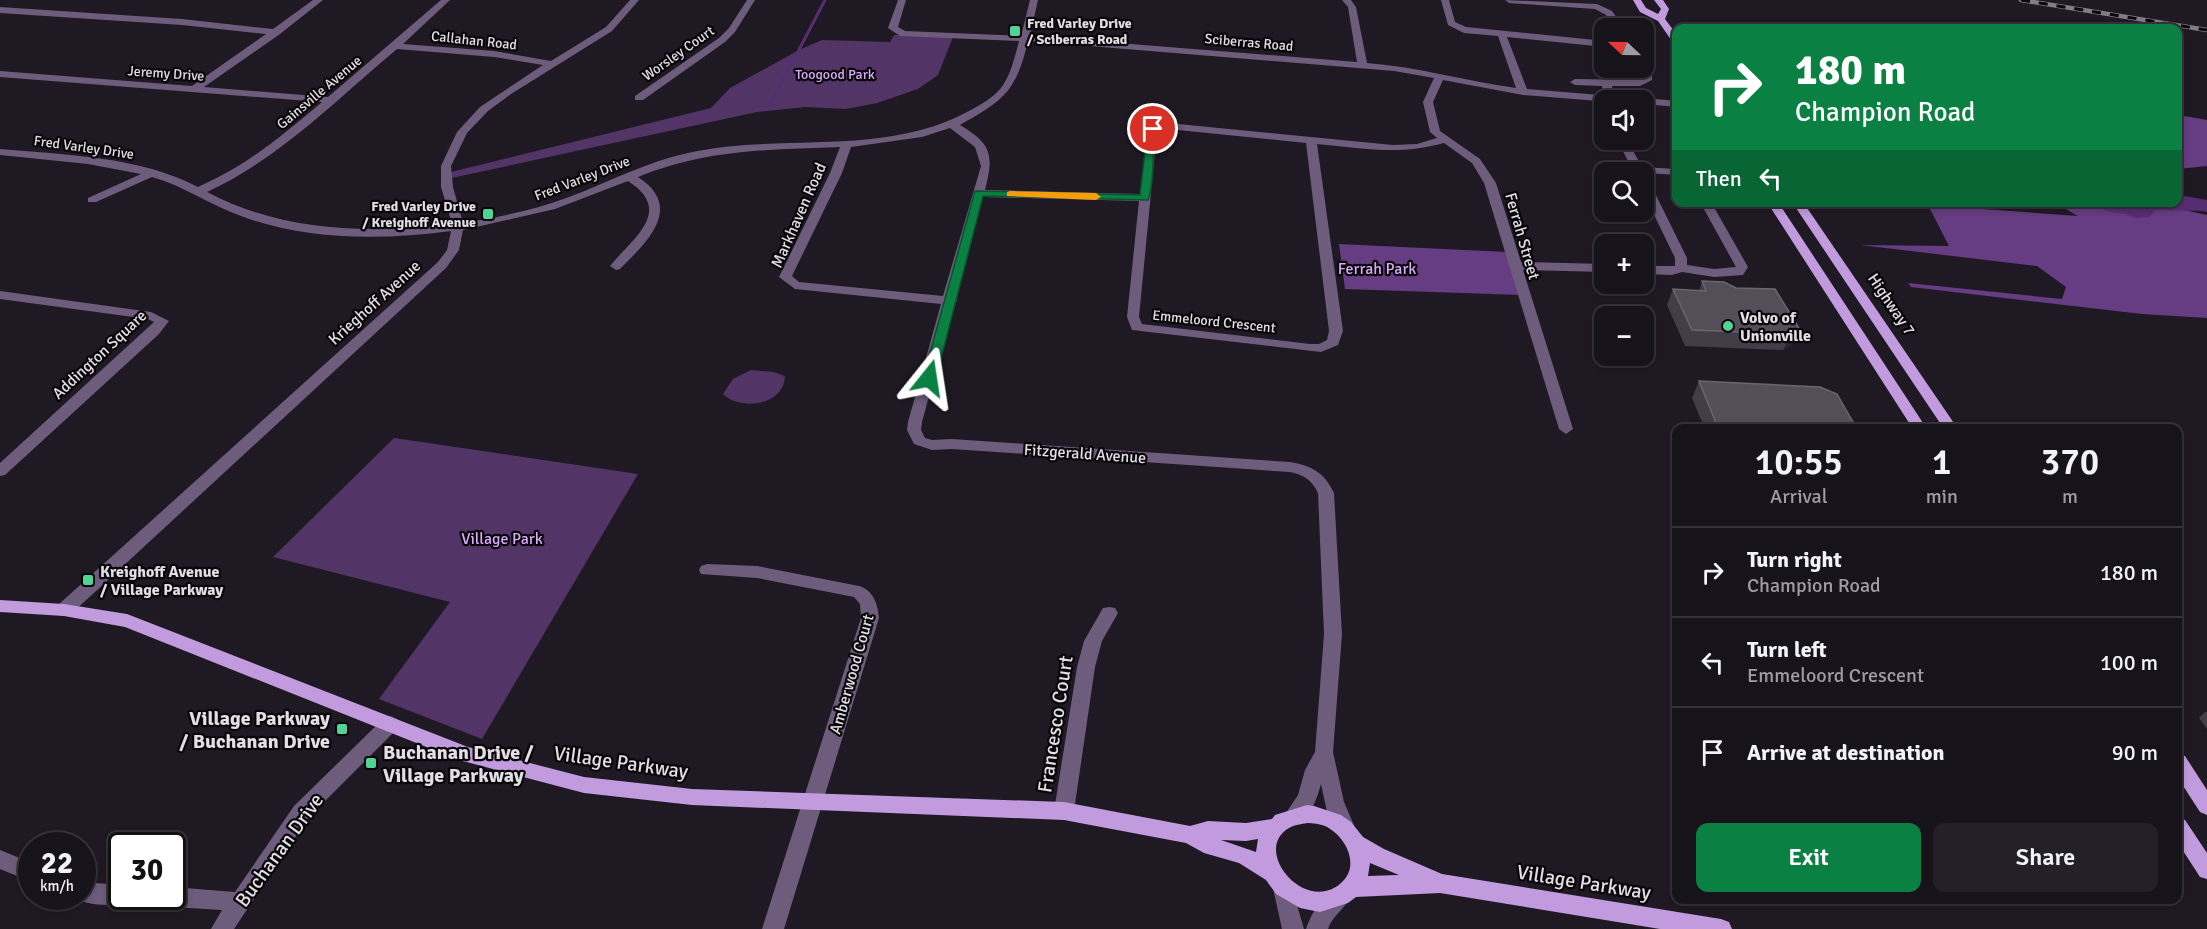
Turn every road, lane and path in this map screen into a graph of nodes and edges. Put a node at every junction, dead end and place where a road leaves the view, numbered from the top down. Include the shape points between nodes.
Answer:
1 (319, 0) edge
2 (446, 0) edge
3 (635, 0) edge
4 (751, 0) edge
5 (902, 0) edge
6 (1034, 0) edge
7 (1346, 0) edge
8 (1445, 0) edge
9 (1509, 0) edge
10 (1637, 0) edge
11 (1658, 0) edge
12 (0, 10) edge
13 (1612, 18) edge
14 (1661, 19) junction
15 (277, 32) junction
16 (1502, 35) junction
17 (1672, 35) edge
18 (1023, 38) junction
19 (1594, 44) edge
20 (393, 46) junction
21 (552, 64) junction
22 (1362, 66) junction
23 (0, 74) edge
24 (1440, 75) junction
25 (1647, 78) edge
26 (1575, 81) dead end
27 (1606, 83) junction
28 (195, 89) junction
29 (1607, 90) edge
30 (1523, 92) junction
31 (639, 98) dead end
32 (330, 100) junction
33 (1594, 100) edge
34 (1654, 103) edge
35 (1672, 104) edge
36 (951, 124) junction
37 (1443, 140) junction
38 (1311, 141) junction
39 (847, 143) junction
40 (2, 154) edge
41 (1654, 171) edge
42 (1672, 172) edge
43 (152, 173) junction
44 (628, 176) junction
45 (200, 191) junction
46 (979, 193) junction
47 (1145, 198) junction
48 (92, 200) dead end
49 (1654, 203) edge
50 (1709, 207) edge
51 (1775, 207) edge
52 (1800, 207) edge
53 (458, 226) junction
54 (616, 266) dead end
55 (1514, 266) junction
56 (1681, 267) junction
57 (1594, 268) edge
58 (1654, 270) edge
59 (0, 295) edge
60 (951, 301) junction
61 (1917, 424) edge
62 (1948, 424) edge
63 (1566, 429) dead end
64 (0, 453) edge
65 (20, 453) junction
66 (0, 471) edge
67 (707, 570) dead end
68 (0, 606) edge
69 (64, 610) junction
70 (1109, 613) dead end
71 (390, 724) junction
72 (1324, 752) junction
73 (2182, 768) edge
74 (812, 803) junction
75 (2207, 806) edge
76 (1064, 811) junction
77 (1294, 816) junction
78 (1275, 827) junction
79 (2182, 832) edge
80 (1190, 835) junction
81 (1351, 837) junction
82 (0, 859) edge
83 (18, 867) edge
84 (2207, 870) edge
85 (1276, 880) junction
86 (1440, 883) junction
87 (1346, 892) junction
88 (186, 898) edge
89 (242, 902) junction
90 (222, 929) edge
91 (773, 929) edge
92 (1293, 929) edge
93 (1317, 929) edge
94 (1720, 929) edge

1 - 15 street
2 - 20 street, Gainsville Avenue
3 - 21 street via 609,28
4 - 31 street, Worsley Court via 722,40
5 - 18 street, Sciberras Road via 893,28 903,34
6 - 18 street, Fred Varley Drive
7 - 22 street via 1352,7
8 - 16 street via 1456,27
9 - 13 street via 1598,8
10 - 14 main road via 1643,10
11 - 14 main road via 1665,9
12 - 15 street
14 - 17 main road
15 - 28 street
16 - 19 street
16 - 30 street
18 - 22 street, Sciberras Road
18 - 36 street, Fred Varley Drive via 1007,87 986,106
20 - 21 street, Callahan Road via 494,54
20 - 32 street, Gainsville Avenue
21 - 53 street via 484,109 469,123 453,148 446,166 447,187
22 - 24 street, Sciberras Road
23 - 28 street, Jeremy Drive
24 - 30 street, Sciberras Road
24 - 37 street via 1428,102 1435,132
25 - 27 street via 1640,83
26 - 27 street
27 - 29 street
28 - 32 street, Jeremy Drive
30 - 33 street, Sciberras Road
32 - 45 street, Gainsville Avenue via 264,156
34 - 35 street
36 - 39 street, Fred Varley Drive via 895,138
36 - 46 street, Fitzgerald Avenue via 973,137 986,156
37 - 38 street, Emmeloord Crescent via 1405,148
37 - 55 street, Ferrah Street via 1476,160 1491,183
38 - 47 street, Emmeloord Crescent via 1156,128 1149,136
38 - 47 street, Emmeloord Crescent via 1336,331 1329,346 1310,348 1137,327 1133,317
39 - 44 street, Fred Varley Drive via 734,148 673,160
39 - 60 street, Markhaven Road via 785,277 795,285
40 - 43 street, Fred Varley Drive via 89,160
41 - 42 street
43 - 45 street, Fred Varley Drive
43 - 48 street
44 - 53 street, Fred Varley Drive via 552,207
44 - 54 street via 654,199 655,208 645,236
45 - 53 street, Fred Varley Drive via 253,216 314,230 393,232
46 - 47 street
46 - 60 street, Fitzgerald Avenue
49 - 56 street via 1681,258
50 - 56 street via 1742,267 1730,274
51 - 61 main road
52 - 62 main road, Highway 7
53 - 69 street, Krieghoff Avenue via 453,250 442,265
55 - 57 street
55 - 63 street, Ferrah Street
56 - 58 street
59 - 65 street, Addington Square via 151,316 162,321
60 - 72 street, Fitzgerald Avenue via 915,422 919,441 932,445 1290,467 1306,470 1320,479 1326,493 1333,634
64 - 65 street
65 - 66 street, Addington Square
67 - 74 street, Amberwood Court via 757,572 860,592 868,599 870,618
68 - 69 main road, Village Parkway
69 - 71 main road, Village Parkway via 153,629
70 - 76 street, Francesco Court via 1093,641 1086,667
71 - 74 main road, Village Parkway via 466,754 584,785 638,793
71 - 89 street, Buchanan Drive via 301,812
72 - 77 street, Fitzgerald Avenue via 1306,799
72 - 81 street, Fitzgerald Avenue via 1334,804
73 - 75 main road
74 - 76 main road, Village Parkway
74 - 91 street, Amberwood Court
76 - 80 main road, Village Parkway
77 - 78 main road
77 - 81 main road via 1322,816
78 - 80 main road, Village Parkway via 1246,832 1208,830
78 - 85 main road via 1265,848
79 - 84 main road
80 - 85 main road, Village Parkway via 1204,844 1250,858
81 - 86 main road, Village Parkway via 1379,857
81 - 87 main road via 1361,867
82 - 83 street
85 - 87 main road via 1296,896 1311,900 1326,901
85 - 92 street
86 - 87 main road, Village Parkway via 1378,883
86 - 94 main road, Village Parkway
87 - 93 street via 1321,917
88 - 89 street
89 - 90 street, Buchanan Drive

